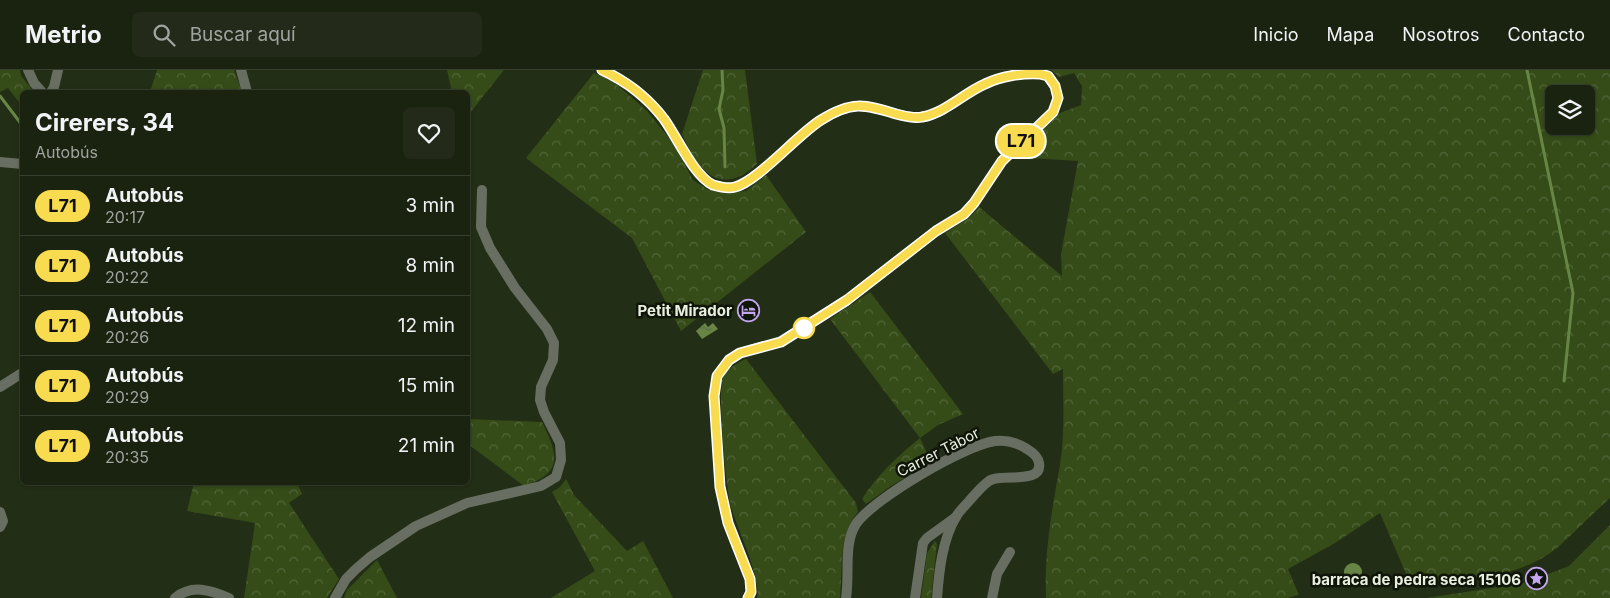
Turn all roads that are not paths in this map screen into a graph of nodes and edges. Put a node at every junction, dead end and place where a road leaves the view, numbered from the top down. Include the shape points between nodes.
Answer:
1 (28, 70) edge
2 (58, 70) edge
3 (241, 70) edge
4 (602, 70) edge
5 (40, 90) edge
6 (52, 90) edge
7 (246, 90) edge
8 (0, 162) edge
9 (20, 164) edge
10 (482, 190) dead end
11 (20, 374) edge
12 (0, 387) edge
13 (0, 512) edge
14 (956, 517) junction
15 (0, 527) edge
16 (1010, 552) dead end
17 (175, 598) edge
18 (229, 598) edge
19 (335, 598) edge
20 (748, 598) edge
21 (846, 598) edge
22 (915, 598) edge
23 (937, 598) edge
24 (992, 598) edge

1 - 5 street
2 - 6 street
3 - 7 street
4 - 20 street via 628,85 653,107 680,142 697,173 711,184 727,188 750,179 822,119 852,106 868,105 917,118 930,115 995,80 1040,74 1048,76 1055,86 1058,98 1053,112 1002,161 964,214 804,328 781,342 740,353 722,368 714,396 720,487 728,523 750,579
8 - 9 street
10 - 19 street via 481,226 490,248 554,343 553,360 541,387 540,400 560,443 562,460 556,477 541,486 467,503 416,526 356,569
11 - 12 street
13 - 15 street via 3,521
14 - 21 street, Carrer Tàbor via 989,481 1002,477 1033,476 1040,464 1036,455 1009,441 980,445 926,472 872,507 857,522 850,536
14 - 22 street via 923,543
14 - 23 street, Carrer Tàbor via 944,548
16 - 24 street via 997,574
17 - 18 street via 193,589

